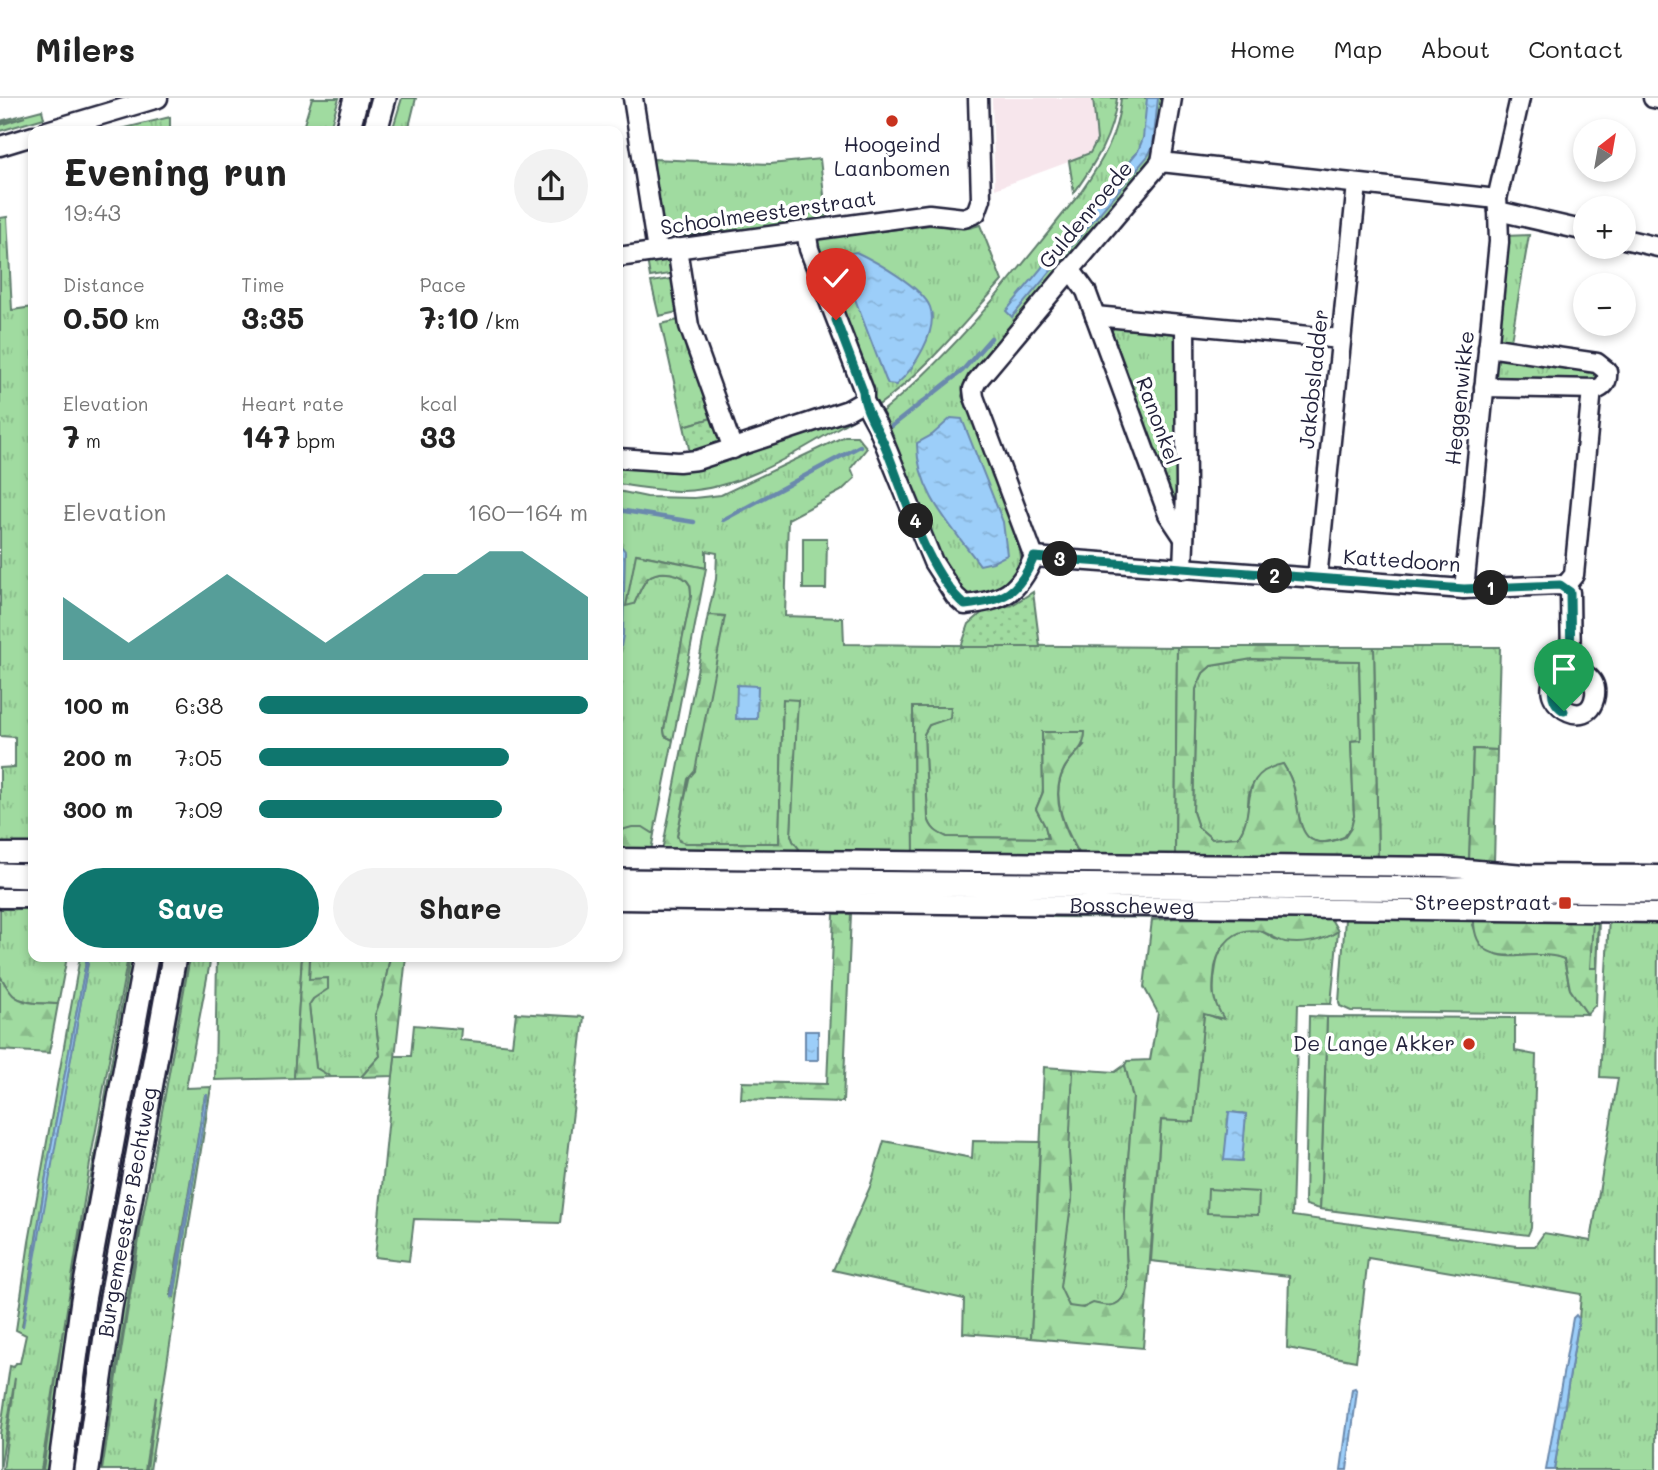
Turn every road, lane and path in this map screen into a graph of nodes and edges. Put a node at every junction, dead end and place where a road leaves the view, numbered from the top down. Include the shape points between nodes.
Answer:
1 (158, 98) edge
2 (356, 98) edge
3 (384, 98) edge
4 (633, 98) edge
5 (978, 98) edge
6 (1172, 98) edge
7 (1520, 98) edge
8 (64, 126) edge
9 (348, 126) edge
10 (376, 126) edge
11 (28, 138) edge
12 (0, 146) edge
13 (1161, 162) junction
14 (1357, 184) junction
15 (1498, 205) junction
16 (1573, 227) edge
17 (806, 230) junction
18 (1636, 242) edge
19 (1658, 247) edge
20 (677, 248) junction
21 (657, 251) junction
22 (623, 256) edge
23 (1070, 269) junction
24 (1096, 316) junction
25 (1185, 325) junction
26 (1341, 339) junction
27 (1488, 347) junction
28 (1484, 387) junction
29 (1592, 389) junction
30 (864, 401) junction
31 (733, 449) junction
32 (623, 458) edge
33 (1184, 538) junction
34 (1034, 557) junction
35 (1183, 569) junction
36 (1317, 579) junction
37 (1565, 586) junction
38 (1464, 589) junction
39 (1571, 670) dead end
40 (0, 853) edge
41 (28, 853) edge
42 (623, 858) edge
43 (663, 858) junction
44 (1109, 862) junction
45 (0, 875) edge
46 (1658, 875) edge
47 (28, 876) edge
48 (623, 882) edge
49 (1109, 885) junction
50 (663, 891) junction
51 (1658, 891) edge
52 (0, 898) edge
53 (28, 898) edge
54 (623, 899) edge
55 (1603, 902) junction
56 (1658, 913) edge
57 (145, 962) edge
58 (173, 962) edge
59 (60, 1470) edge
60 (87, 1470) edge

1 - 8 street
2 - 9 main road
3 - 10 main road
4 - 21 street
5 - 17 street, Schoolmeesterstraat via 981,199 976,213 964,218 929,214
6 - 13 street
7 - 15 street, Heggenwikke
11 - 12 street
13 - 14 street, Guldenroede
13 - 23 street, Guldenroede
14 - 15 street, Guldenroede
14 - 26 street, Jakobsladder
15 - 16 street, Guldenroede
15 - 27 street, Heggenwikke via 1499,242
17 - 20 street, Schoolmeesterstraat
17 - 30 street
18 - 19 street
20 - 21 street, Schoolmeesterstraat
20 - 31 street via 689,326
21 - 22 street, Schoolmeesterstraat
23 - 24 street, Ranonkel
23 - 34 street, Guldenroede via 973,389
24 - 25 street
24 - 33 street, Ranonkel via 1168,514
25 - 26 street
25 - 33 street, Ranonkel
26 - 36 street, Jakobsladder
27 - 28 street, Heggenwikke
27 - 29 street via 1597,363 1608,377 1602,387
28 - 29 street
28 - 38 street, Heggenwikke
29 - 37 street via 1574,575
30 - 31 street
30 - 34 street via 933,562 955,596 965,605 1009,594 1021,583
31 - 32 street via 689,462
33 - 35 street, Ranonkel
34 - 35 street, Kattedoorn
35 - 36 street, Kattedoorn
36 - 38 street, Kattedoorn
37 - 38 street, Kattedoorn
37 - 39 street via 1570,592
40 - 41 street
42 - 43 street
43 - 44 street
43 - 50 street
44 - 46 street
44 - 49 street, Bosscheweg
45 - 47 main road
48 - 50 main road, Bosscheweg
49 - 50 main road, Bosscheweg
49 - 55 main road, Bosscheweg via 1448,887
50 - 54 street, Bosscheweg
50 - 55 street, Bosscheweg
51 - 55 main road, Bosscheweg
52 - 53 street
55 - 56 street, Bosscheweg
57 - 59 main road, Burgemeester Bechtweg via 83,1300
58 - 60 main road, Burgemeester Bechtweg via 110,1308

